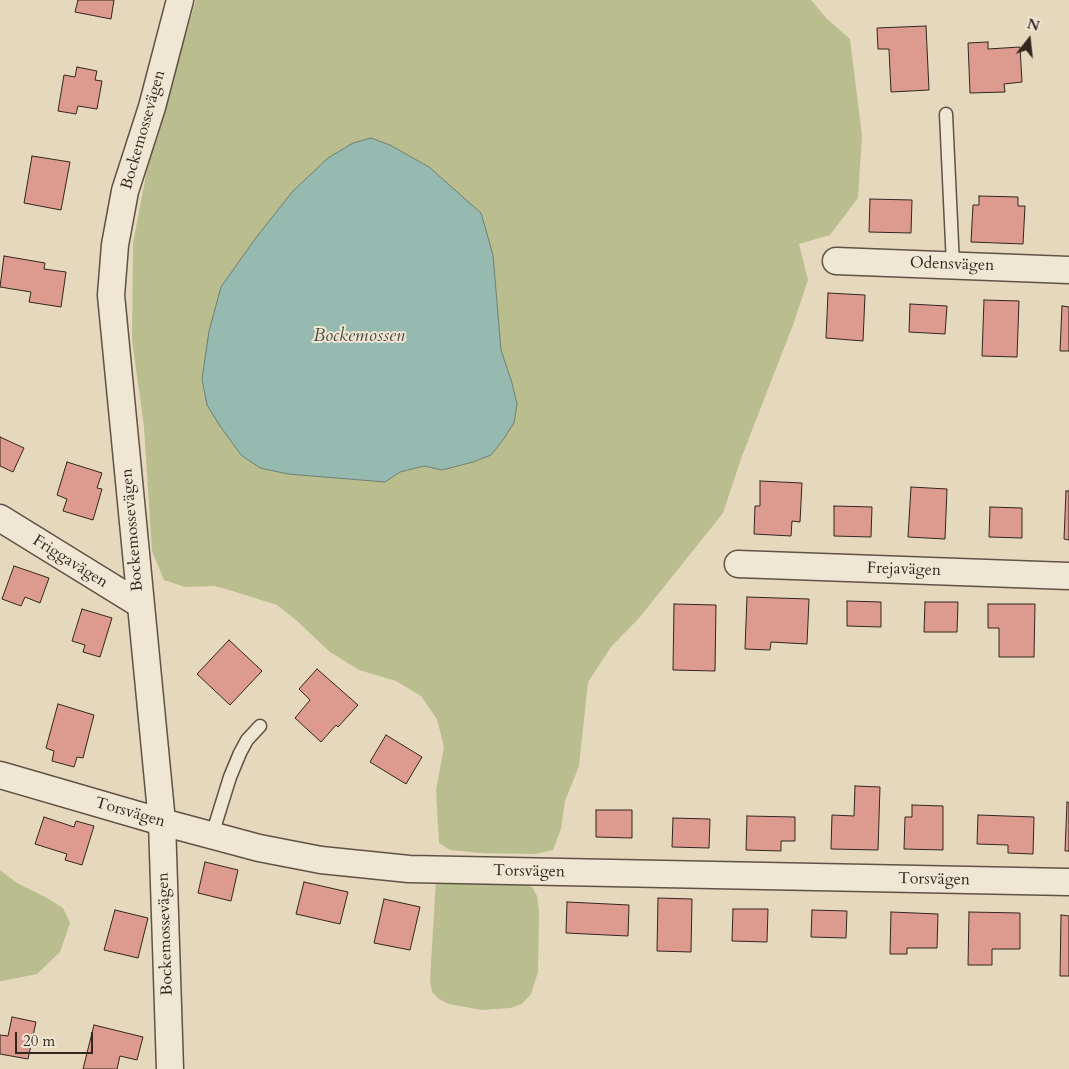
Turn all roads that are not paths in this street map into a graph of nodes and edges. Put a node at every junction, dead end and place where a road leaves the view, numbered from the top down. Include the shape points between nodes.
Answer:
1 (180, 0) edge
2 (946, 114) dead end
3 (836, 261) dead end
4 (953, 265) junction
5 (1069, 270) edge
6 (0, 518) edge
7 (738, 564) dead end
8 (1069, 576) edge
9 (141, 605) junction
10 (260, 726) dead end
11 (0, 775) edge
12 (162, 822) junction
13 (212, 835) junction
14 (1069, 882) edge
15 (170, 1069) edge

1 - 9 street, Bockemossevägen via 126,192 115,245 111,295
2 - 4 lane
3 - 4 street, Odensvägen
4 - 5 street, Odensvägen
6 - 9 street, Friggavägen
7 - 8 street, Frejavägen
9 - 12 street, Bockemossevägen
10 - 13 lane via 240,752
11 - 12 street, Torsvägen
12 - 13 street, Torsvägen
12 - 15 street, Bockemossevägen
13 - 14 street, Torsvägen via 321,860 409,869

